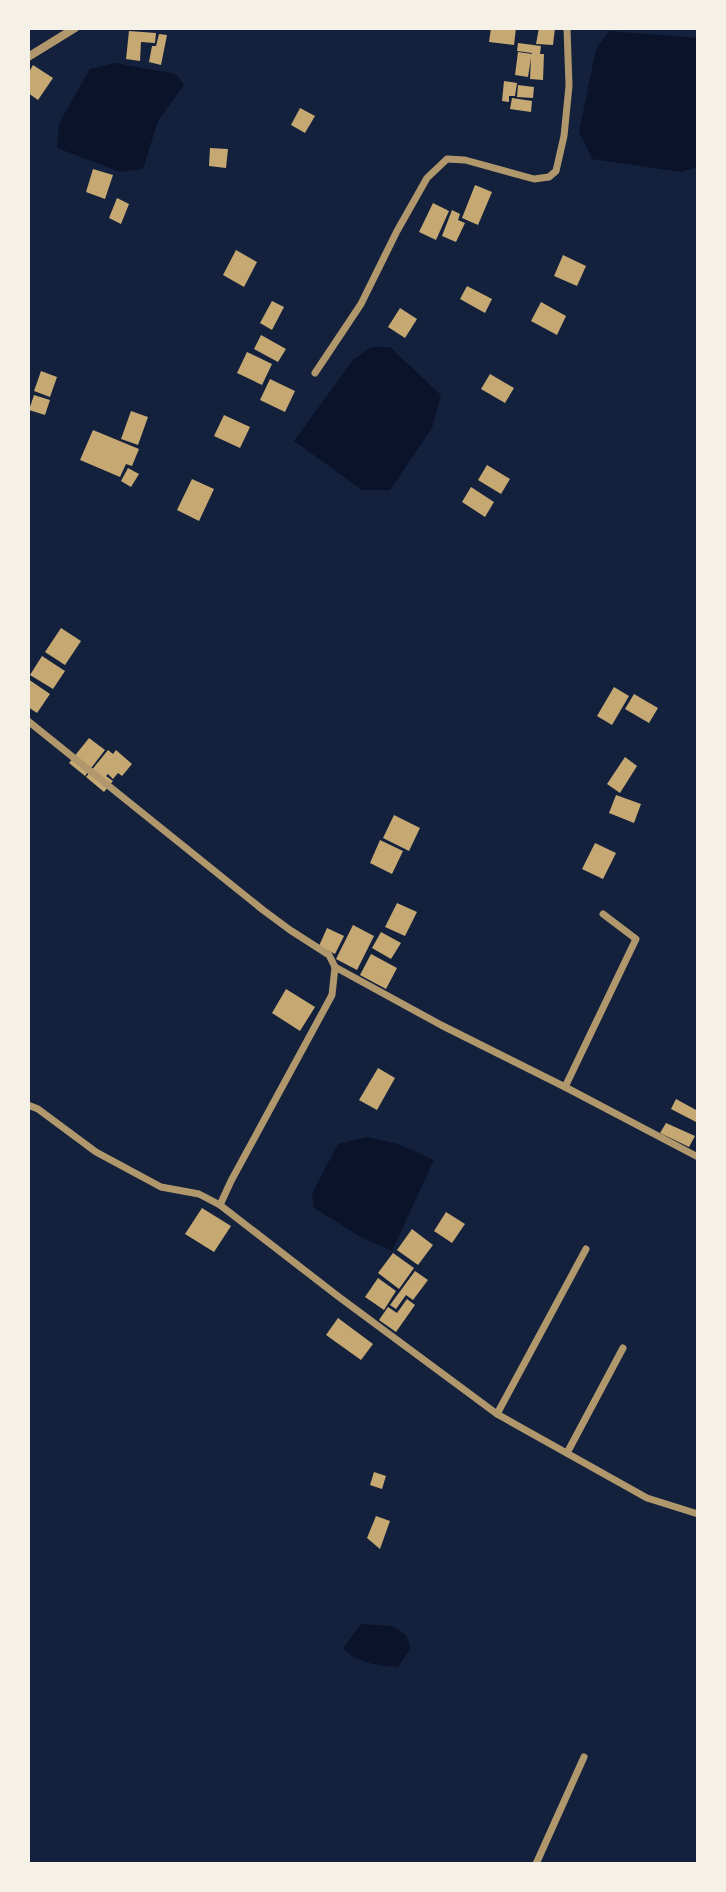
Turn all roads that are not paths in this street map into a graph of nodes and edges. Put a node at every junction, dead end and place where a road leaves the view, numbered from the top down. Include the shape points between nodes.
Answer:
1 (75, 28) edge
2 (567, 28) edge
3 (28, 57) edge
4 (315, 373) dead end
5 (28, 721) edge
6 (603, 914) dead end
7 (335, 967) junction
8 (565, 1087) junction
9 (28, 1105) edge
10 (698, 1157) edge
11 (220, 1205) junction
12 (586, 1249) dead end
13 (623, 1348) dead end
14 (497, 1414) junction
15 (567, 1453) junction
16 (698, 1514) edge
17 (584, 1757) dead end
18 (536, 1864) edge

1 - 3 street
2 - 4 street via 569,86 556,171 534,179 447,159 427,178 361,304
5 - 7 street via 263,910 329,955
6 - 8 street via 636,939
7 - 8 street
7 - 11 street via 332,995
8 - 10 street
9 - 11 street via 96,1152 161,1187 199,1194
11 - 14 street
12 - 14 street
13 - 15 street
14 - 15 street
15 - 16 street via 647,1498
17 - 18 street

